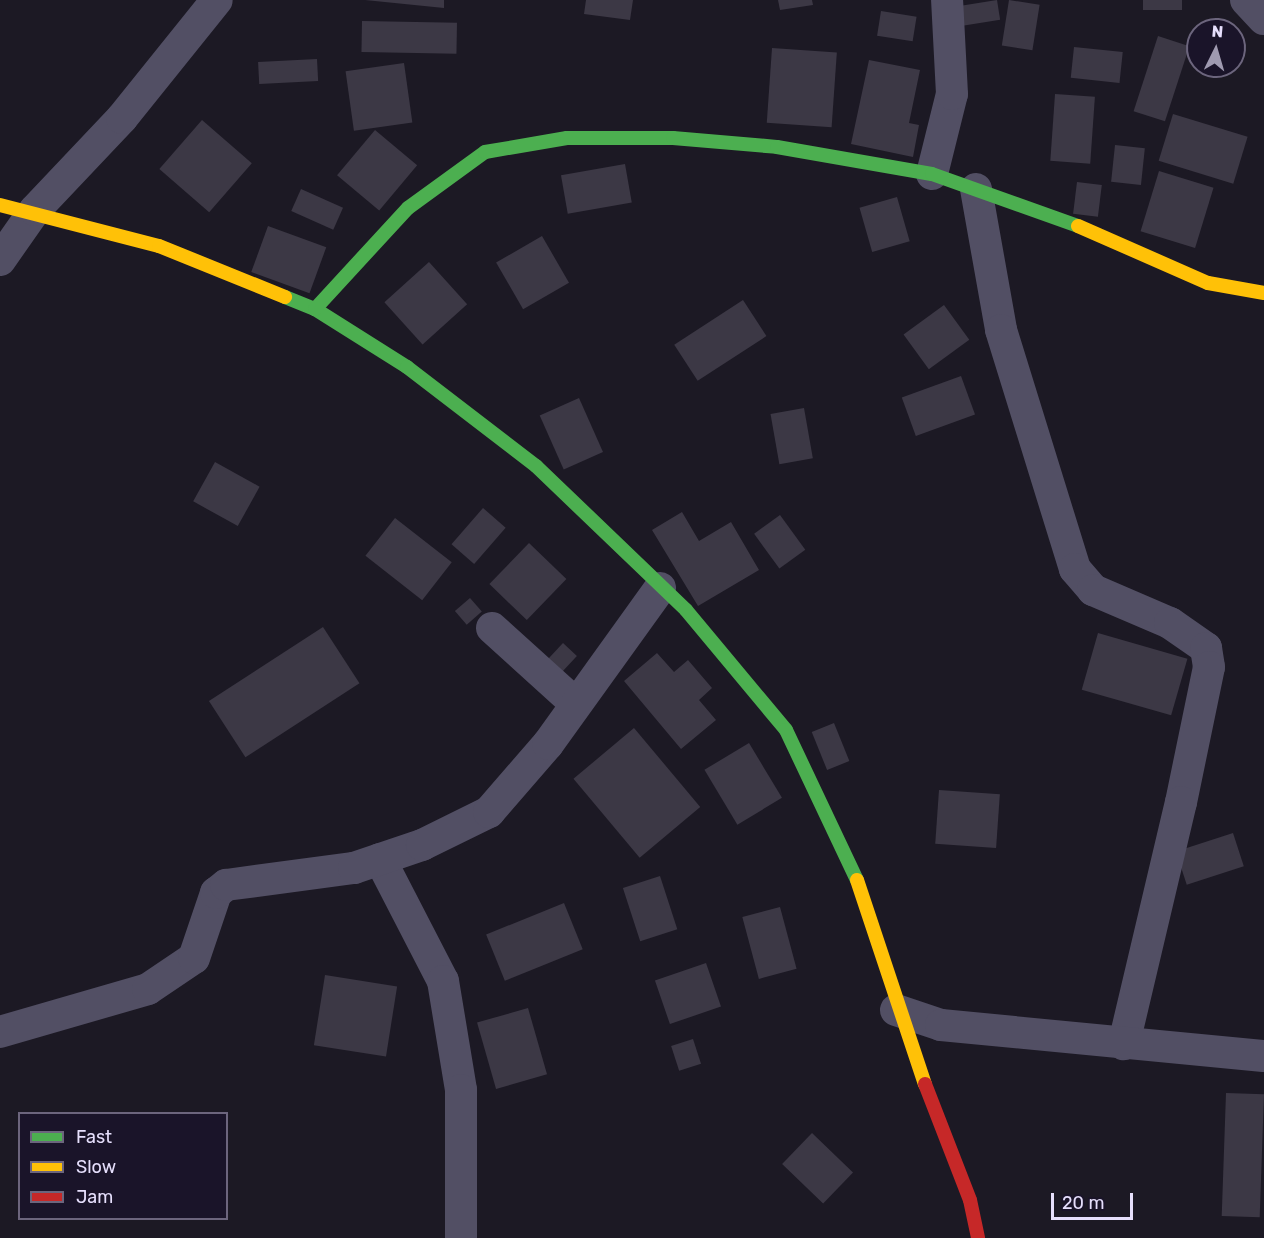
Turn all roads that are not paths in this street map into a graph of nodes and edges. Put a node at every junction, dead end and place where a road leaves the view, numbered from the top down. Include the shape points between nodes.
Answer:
1 (217, 0) edge
2 (947, 0) edge
3 (1246, 0) edge
4 (1264, 19) edge
5 (932, 174) junction
6 (976, 189) junction
7 (0, 205) edge
8 (35, 210) junction
9 (0, 261) edge
10 (1264, 293) edge
11 (315, 309) junction
12 (660, 588) junction
13 (492, 628) dead end
14 (576, 704) junction
15 (380, 859) junction
16 (897, 1010) junction
17 (941, 1025) junction
18 (0, 1032) edge
19 (1124, 1044) junction
20 (911, 1045) junction
21 (1264, 1056) edge
22 (461, 1238) edge
23 (978, 1238) edge

1 - 8 street via 122,118
2 - 5 street via 952,94
3 - 4 street
5 - 6 street
5 - 11 street via 777,147 673,138 567,138 485,152 408,208
6 - 10 street via 1028,204 1208,283
6 - 19 street via 1001,330 1075,569 1093,591 1170,623 1206,648 1209,667
7 - 8 street
8 - 9 street
8 - 11 street via 159,246
11 - 12 street via 407,367 536,466
12 - 14 street
12 - 16 street via 686,610 786,730 853,867
13 - 14 street
14 - 15 street via 489,812
15 - 18 street via 354,868 226,885 216,893 194,958 148,989
15 - 22 street via 443,981 460,1089
16 - 17 street
16 - 20 street
17 - 19 street
17 - 20 street
19 - 21 street
20 - 23 street via 970,1200

